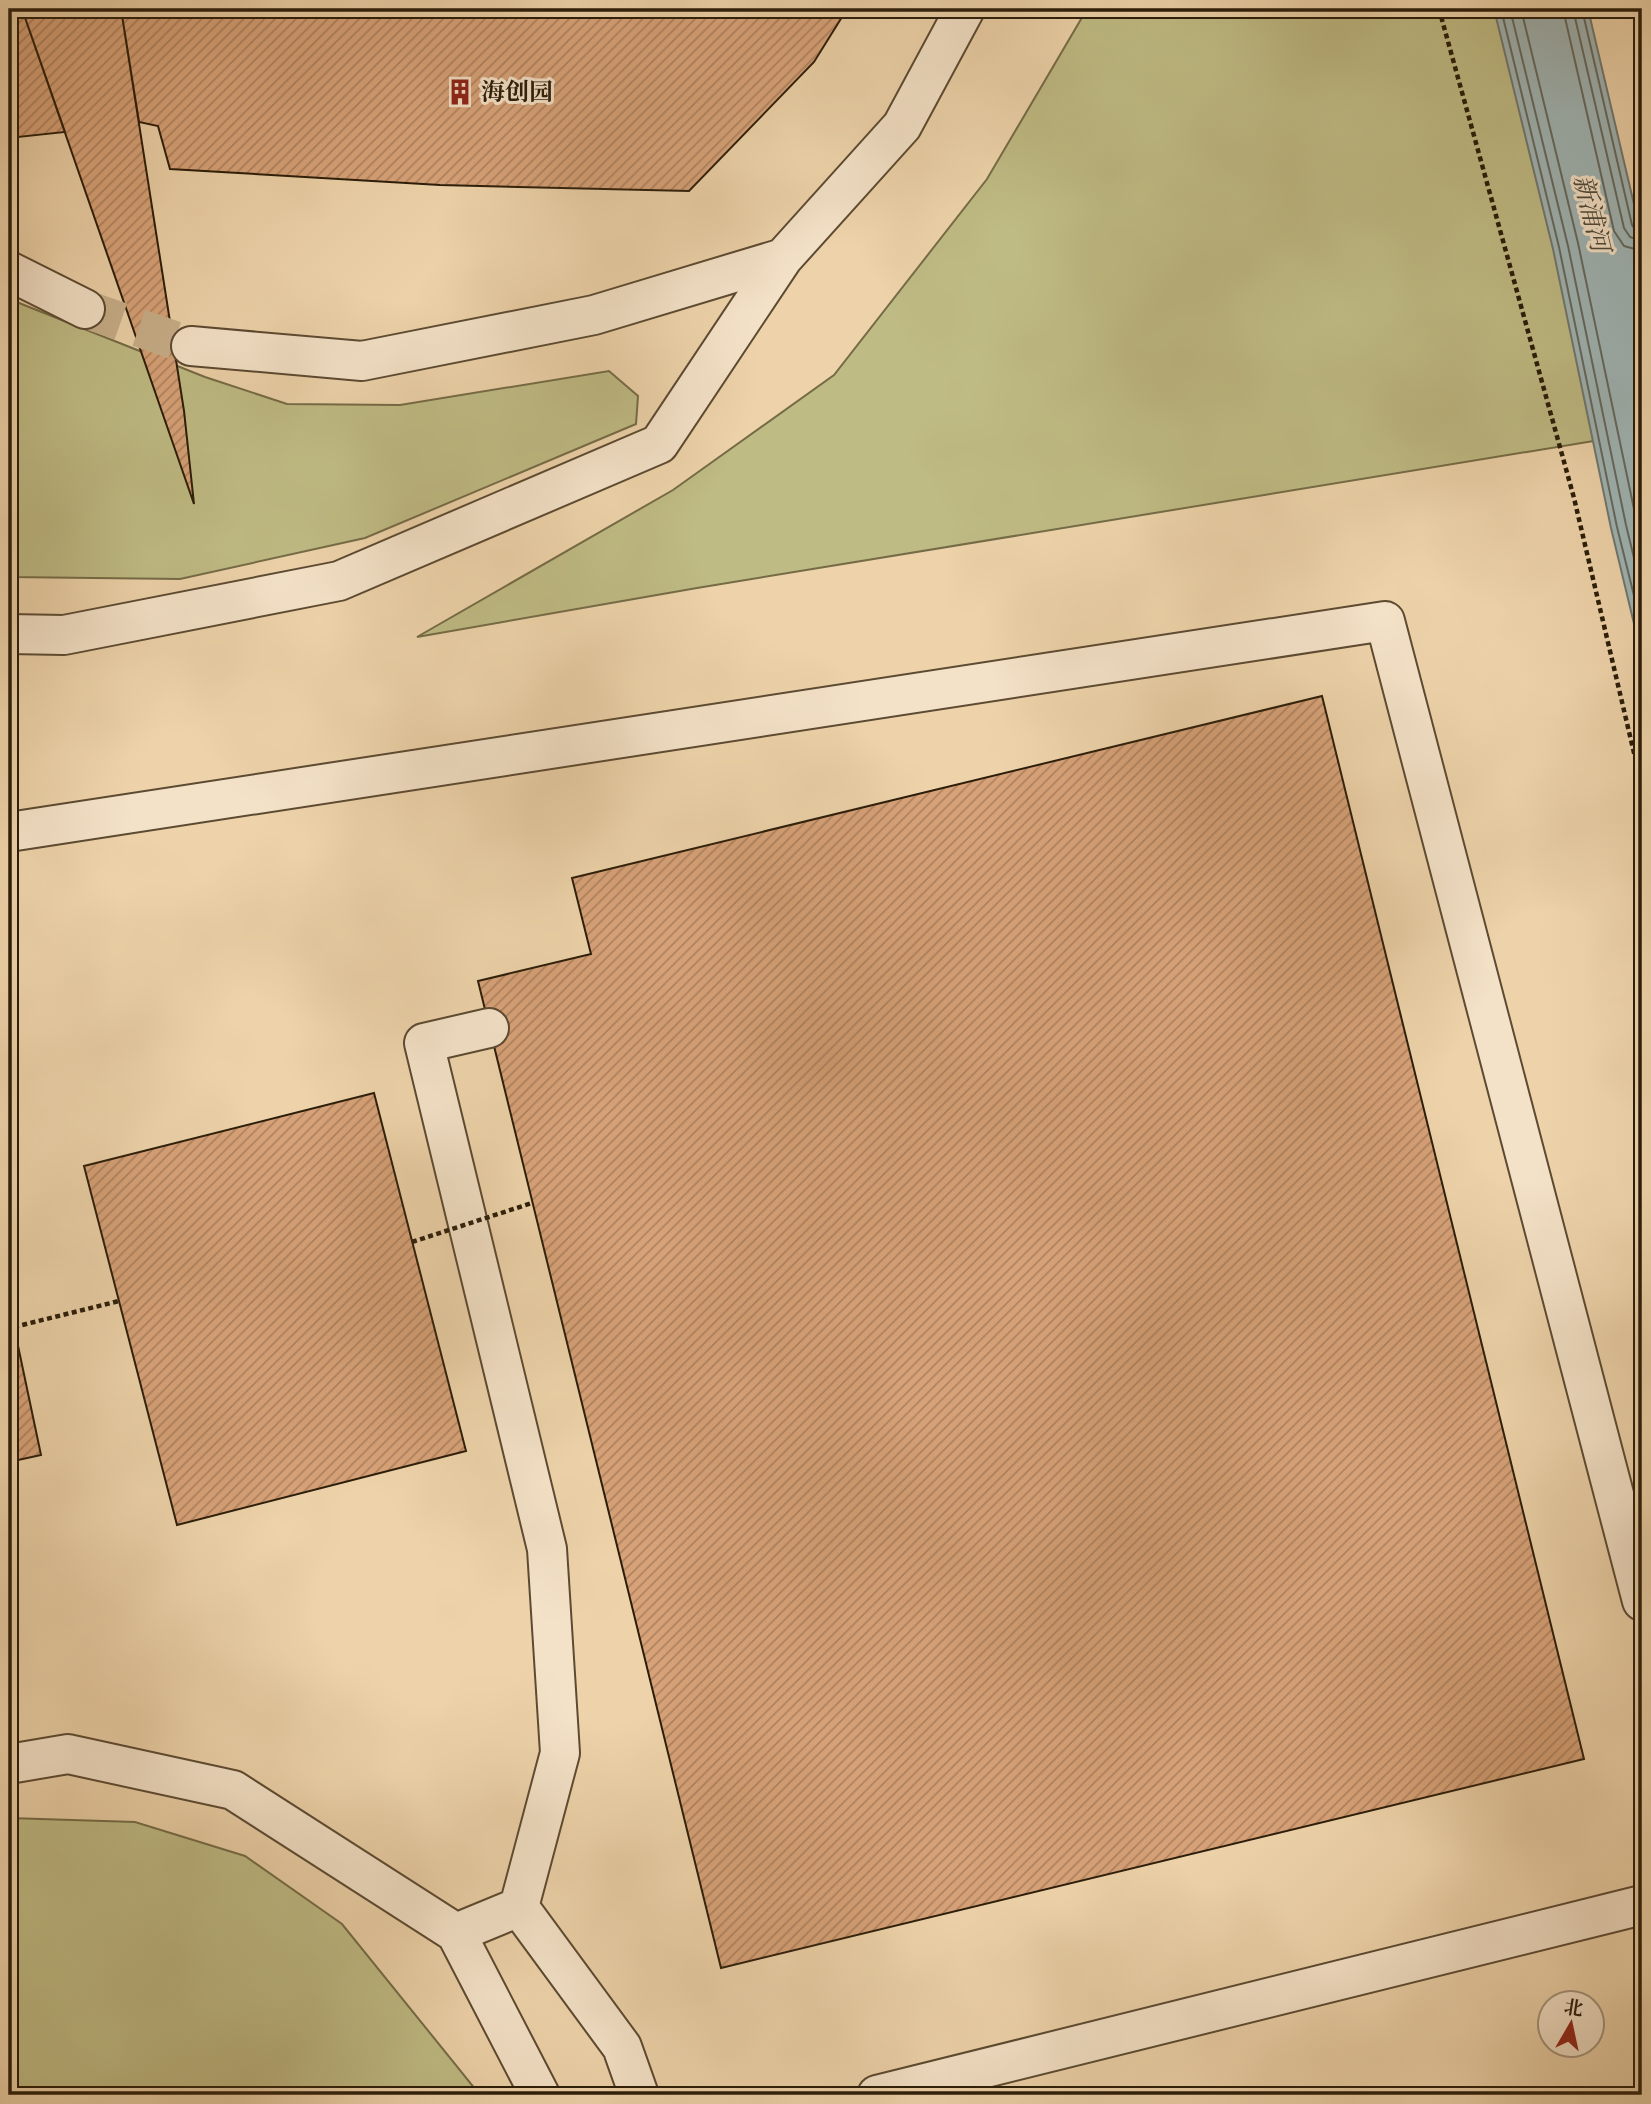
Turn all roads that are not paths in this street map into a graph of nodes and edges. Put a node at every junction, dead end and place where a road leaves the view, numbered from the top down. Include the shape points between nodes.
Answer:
1 (965, 9) edge
2 (783, 258) junction
3 (9, 271) edge
4 (85, 309) tunnel mouth
5 (191, 346) tunnel mouth
6 (9, 634) edge
7 (9, 832) edge
8 (489, 1028) dead end
9 (1642, 1601) edge
10 (9, 1764) edge
11 (1642, 1906) edge
12 (519, 1907) junction
13 (456, 1933) junction
14 (540, 2095) edge
15 (639, 2095) edge
16 (877, 2095) edge

1 - 2 street via 902,127
2 - 5 street via 594,315 362,361
2 - 6 street via 659,444 339,581 64,635
3 - 4 street
7 - 9 street via 1385,621
8 - 12 street via 424,1043 547,1549 560,1753
10 - 13 street via 68,1754 233,1790
11 - 16 street
12 - 13 street
12 - 15 street via 622,2047
13 - 14 street

